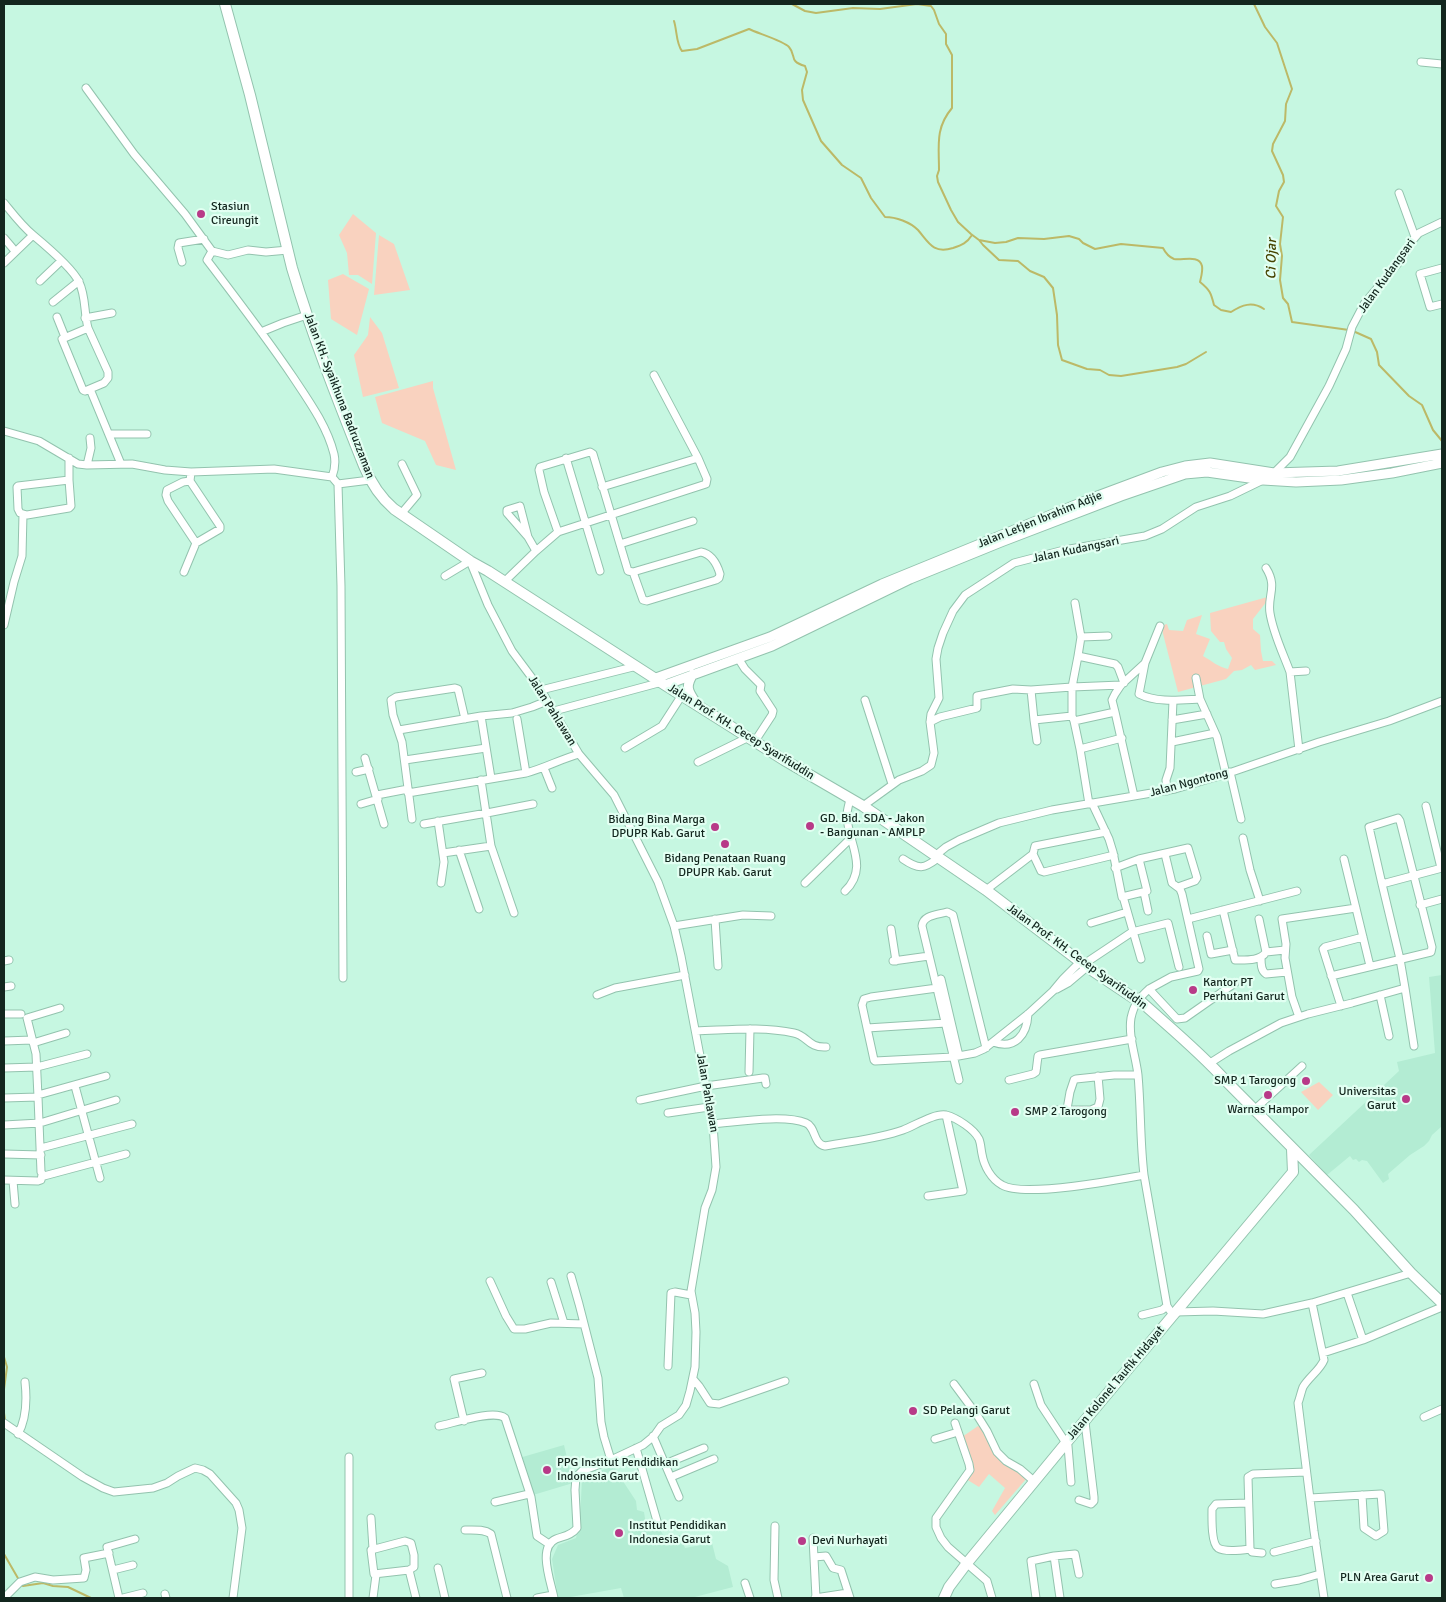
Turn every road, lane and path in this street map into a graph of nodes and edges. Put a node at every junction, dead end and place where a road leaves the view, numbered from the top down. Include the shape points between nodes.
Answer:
1 (226, 4) edge
2 (1421, 62) dead end
3 (1442, 64) edge
4 (86, 88) dead end
5 (1399, 193) dead end
6 (4, 203) edge
7 (1442, 222) edge
8 (33, 235) junction
9 (1415, 237) junction
10 (4, 238) edge
11 (204, 239) junction
12 (288, 250) junction
13 (16, 251) junction
14 (212, 251) junction
15 (61, 261) junction
16 (182, 262) dead end
17 (4, 263) edge
18 (1442, 268) edge
19 (40, 281) dead end
20 (79, 281) junction
21 (52, 302) dead end
22 (1442, 306) edge
23 (112, 313) dead end
24 (307, 315) junction
25 (57, 317) dead end
26 (85, 318) junction
27 (88, 328) junction
28 (261, 332) junction
29 (65, 337) junction
30 (654, 375) dead end
31 (90, 388) junction
32 (4, 430) edge
33 (109, 434) junction
34 (147, 434) dead end
35 (90, 438) dead end
36 (1442, 454) edge
37 (69, 458) junction
38 (566, 458) junction
39 (698, 458) junction
40 (121, 464) junction
41 (402, 464) dead end
42 (1442, 464) edge
43 (88, 465) junction
44 (1390, 468) junction
45 (191, 472) junction
46 (1274, 473) junction
47 (332, 477) junction
48 (69, 480) junction
49 (370, 480) junction
50 (1263, 480) junction
51 (190, 481) junction
52 (338, 484) junction
53 (602, 487) junction
54 (1097, 501) junction
55 (23, 514) junction
56 (402, 514) junction
57 (610, 516) junction
58 (693, 522) dead end
59 (584, 523) junction
60 (558, 532) junction
61 (528, 537) dead end
62 (196, 543) junction
63 (620, 544) junction
64 (536, 551) junction
65 (470, 561) junction
66 (1266, 568) dead end
67 (600, 571) dead end
68 (184, 572) dead end
69 (633, 572) junction
70 (445, 576) dead end
71 (504, 582) junction
72 (1075, 603) dead end
73 (4, 625) edge
74 (1160, 626) dead end
75 (1108, 636) dead end
76 (1081, 637) junction
77 (1078, 656) junction
78 (738, 658) junction
79 (1145, 663) junction
80 (637, 666) junction
81 (1306, 671) dead end
82 (1290, 672) junction
83 (693, 674) junction
84 (1196, 678) dead end
85 (661, 682) junction
86 (1122, 684) junction
87 (1072, 687) junction
88 (541, 690) junction
89 (1030, 690) junction
90 (682, 695) junction
91 (1200, 699) junction
92 (865, 700) dead end
93 (1442, 700) edge
94 (547, 701) junction
95 (1172, 701) junction
96 (696, 703) junction
97 (554, 711) junction
98 (1115, 712) junction
99 (1207, 714) junction
100 (481, 716) junction
101 (1073, 718) junction
102 (465, 719) junction
103 (517, 719) dead end
104 (1034, 720) junction
105 (1172, 720) junction
106 (930, 722) junction
107 (399, 730) junction
108 (1215, 733) junction
109 (1122, 738) junction
110 (752, 739) junction
111 (1038, 741) dead end
112 (1172, 742) junction
113 (486, 748) junction
114 (625, 748) dead end
115 (1080, 749) junction
116 (1299, 750) junction
117 (579, 754) junction
118 (365, 758) dead end
119 (405, 760) junction
120 (698, 762) dead end
121 (544, 768) junction
122 (369, 769) junction
123 (356, 772) dead end
124 (526, 773) junction
125 (1228, 773) junction
126 (491, 778) junction
127 (481, 780) junction
128 (892, 784) junction
129 (552, 788) dead end
130 (1168, 790) junction
131 (408, 791) junction
132 (1134, 796) junction
133 (377, 797) junction
134 (850, 799) junction
135 (361, 804) dead end
136 (533, 804) dead end
137 (1090, 804) junction
138 (863, 806) junction
139 (1426, 806) dead end
140 (487, 814) junction
141 (412, 819) dead end
142 (1241, 819) dead end
143 (438, 821) junction
144 (384, 824) dead end
145 (424, 824) dead end
146 (1106, 832) junction
147 (852, 837) junction
148 (1243, 838) dead end
149 (491, 846) junction
150 (459, 850) junction
151 (443, 853) junction
152 (1033, 854) junction
153 (1165, 854) junction
154 (1114, 855) junction
155 (937, 857) junction
156 (903, 859) dead end
157 (1139, 859) junction
158 (1344, 859) dead end
159 (1115, 868) junction
160 (1442, 868) edge
161 (1413, 876) junction
162 (442, 883) dead end
163 (805, 883) dead end
164 (1382, 884) junction
165 (1178, 887) junction
166 (986, 890) junction
167 (845, 891) dead end
168 (1144, 892) junction
169 (1297, 892) dead end
170 (1442, 899) edge
171 (1124, 900) dead end
172 (1260, 901) junction
173 (1420, 905) junction
174 (1356, 908) junction
175 (479, 909) dead end
176 (1223, 910) junction
177 (1148, 911) dead end
178 (1127, 912) junction
179 (514, 913) dead end
180 (771, 916) dead end
181 (1188, 918) junction
182 (1259, 918) dead end
183 (715, 919) junction
184 (1091, 923) dead end
185 (674, 926) junction
186 (891, 929) dead end
187 (1132, 932) junction
188 (1207, 936) dead end
189 (1363, 937) junction
190 (1233, 950) junction
191 (1285, 950) junction
192 (1264, 955) junction
193 (929, 956) junction
194 (1141, 959) dead end
195 (1400, 959) junction
196 (1084, 964) junction
197 (718, 966) dead end
198 (1179, 966) dead end
199 (1370, 966) junction
200 (1287, 972) junction
201 (685, 976) junction
202 (1332, 976) junction
203 (343, 978) dead end
204 (941, 979) dead end
205 (1235, 983) dead end
206 (937, 988) junction
207 (1406, 988) junction
208 (1149, 989) junction
209 (597, 995) dead end
210 (1380, 995) junction
211 (1138, 999) junction
212 (1341, 1006) junction
213 (60, 1008) dead end
214 (4, 1014) edge
215 (21, 1014) dead end
216 (1028, 1014) junction
217 (1299, 1017) junction
218 (946, 1023) junction
219 (867, 1028) junction
220 (750, 1029) junction
221 (696, 1031) junction
222 (66, 1033) dead end
223 (1389, 1036) dead end
224 (1132, 1039) junction
225 (4, 1041) edge
226 (32, 1042) junction
227 (993, 1042) junction
228 (1414, 1046) dead end
229 (826, 1047) dead end
230 (986, 1048) junction
231 (87, 1054) dead end
232 (956, 1057) junction
233 (1212, 1061) junction
234 (1302, 1066) dead end
235 (37, 1067) junction
236 (4, 1068) edge
237 (749, 1072) dead end
238 (1138, 1075) junction
239 (106, 1076) dead end
240 (1098, 1076) junction
241 (959, 1080) dead end
242 (1009, 1080) dead end
243 (766, 1084) dead end
244 (75, 1086) junction
245 (706, 1086) junction
246 (38, 1096) junction
247 (4, 1098) edge
248 (116, 1100) dead end
249 (640, 1100) dead end
250 (709, 1108) junction
251 (1067, 1109) junction
252 (81, 1110) junction
253 (1053, 1110) dead end
254 (1254, 1110) junction
255 (668, 1113) dead end
256 (946, 1115) junction
257 (40, 1122) junction
258 (132, 1124) dead end
259 (713, 1124) junction
260 (4, 1125) edge
261 (89, 1137) junction
262 (1292, 1149) junction
263 (41, 1152) junction
264 (4, 1154) edge
265 (126, 1154) dead end
266 (96, 1162) junction
267 (1311, 1168) junction
268 (1293, 1172) junction
269 (42, 1175) junction
270 (1144, 1175) junction
271 (100, 1178) dead end
272 (4, 1180) edge
273 (13, 1181) junction
274 (928, 1196) dead end
275 (15, 1204) dead end
276 (1411, 1273) junction
277 (570, 1276) dead end
278 (490, 1281) dead end
279 (551, 1282) dead end
280 (1347, 1292) junction
281 (691, 1295) junction
282 (1312, 1303) junction
283 (1442, 1305) edge
284 (1172, 1311) junction
285 (1142, 1315) dead end
286 (564, 1323) junction
287 (584, 1324) junction
288 (1363, 1340) junction
289 (1323, 1353) junction
290 (668, 1366) dead end
291 (482, 1373) dead end
292 (693, 1379) junction
293 (785, 1381) dead end
294 (26, 1382) dead end
295 (954, 1384) dead end
296 (1034, 1384) dead end
297 (1442, 1409) edge
298 (1424, 1417) dead end
299 (464, 1421) junction
300 (955, 1422) dead end
301 (1085, 1422) junction
302 (4, 1423) edge
303 (440, 1426) dead end
304 (958, 1432) junction
305 (18, 1434) junction
306 (653, 1436) junction
307 (935, 1439) dead end
308 (1066, 1443) junction
309 (636, 1448) junction
310 (704, 1448) dead end
311 (349, 1457) dead end
312 (714, 1459) dead end
313 (611, 1460) junction
314 (665, 1464) junction
315 (1306, 1472) junction
316 (671, 1477) junction
317 (1035, 1482) junction
318 (1071, 1482) dead end
319 (529, 1494) junction
320 (1362, 1495) junction
321 (679, 1497) dead end
322 (1310, 1498) junction
323 (1079, 1500) dead end
324 (495, 1502) dead end
325 (1248, 1503) junction
326 (371, 1518) dead end
327 (656, 1521) dead end
328 (776, 1526) dead end
329 (466, 1530) dead end
330 (813, 1538) dead end
331 (135, 1539) dead end
332 (1316, 1541) junction
333 (549, 1544) junction
334 (374, 1549) junction
335 (1250, 1549) junction
336 (1274, 1552) dead end
337 (109, 1553) junction
338 (1262, 1553) dead end
339 (1054, 1556) junction
340 (814, 1557) junction
341 (967, 1563) junction
342 (133, 1564) dead end
343 (438, 1568) dead end
344 (113, 1570) junction
345 (408, 1570) junction
346 (376, 1574) junction
347 (1079, 1574) dead end
348 (1320, 1574) junction
349 (745, 1583) dead end
350 (1275, 1584) dead end
351 (143, 1593) dead end
352 (849, 1595) edge
353 (554, 1596) edge
354 (5, 1598) edge
355 (121, 1598) edge
356 (233, 1598) edge
357 (349, 1598) edge
358 (373, 1598) edge
359 (413, 1598) edge
360 (445, 1598) edge
361 (507, 1598) edge
362 (537, 1598) edge
363 (750, 1598) edge
364 (778, 1598) edge
365 (815, 1598) edge
366 (944, 1598) edge
367 (992, 1598) edge
368 (1036, 1598) edge
369 (1060, 1598) edge
370 (1324, 1598) edge

1 - 12 main road, Jalan KH. Syaikhuna Badruzzaman
2 - 3 street
4 - 11 street via 134,154
5 - 9 street
6 - 8 street
7 - 9 street, Jalan Kudangsari
8 - 13 street
8 - 15 street
9 - 46 street, Jalan Kudangsari via 1364,304 1325,393 1290,457
10 - 13 street
11 - 14 street
11 - 16 street via 179,243
12 - 14 street via 248,250 228,255
12 - 24 main road, Jalan KH. Syaikhuna Badruzzaman
13 - 17 street
14 - 28 street via 207,260
15 - 19 street
15 - 20 street
18 - 22 street via 1420,274 1430,307
20 - 21 street
20 - 26 street
23 - 26 street
24 - 28 street
24 - 49 main road, Jalan KH. Syaikhuna Badruzzaman
25 - 29 street
26 - 27 street
27 - 29 street
27 - 31 street via 108,376 108,380
28 - 47 street via 312,406 334,455
29 - 31 street via 62,339 83,390
30 - 39 street
31 - 33 street
32 - 37 street via 39,441
33 - 34 street
33 - 40 street
35 - 43 street
36 - 44 street, Jalan Letjen Ibrahim Adjie
37 - 43 street via 78,464
37 - 48 street
38 - 53 street via 587,452 593,454
38 - 59 street
38 - 60 street via 539,470
39 - 53 street
39 - 57 street via 706,484
40 - 43 street
40 - 45 street
41 - 56 street via 417,495
42 - 44 street, Jalan Letjen Ibrahim Adjie
44 - 46 street, Jalan Letjen Ibrahim Adjie
44 - 50 street, Jalan Letjen Ibrahim Adjie via 1341,480
45 - 47 street via 274,469
45 - 51 street
46 - 54 street, Jalan Letjen Ibrahim Adjie via 1210,463 1196,464 1162,472
47 - 52 street
48 - 55 street via 71,506
48 - 55 street via 18,486 18,509
49 - 52 street
49 - 56 main road, Jalan KH. Syaikhuna Badruzzaman via 385,501
50 - 54 street, Jalan Letjen Ibrahim Adjie via 1207,472 1185,474
50 - 106 street, Jalan Kudangsari via 1230,496 1196,507 1146,536 1064,550 1014,563 966,595 953,611 938,648 939,698
51 - 62 street via 220,526
51 - 62 street via 175,485 167,490 166,495
52 - 203 street
53 - 57 street
54 - 78 street, Jalan Letjen Ibrahim Adjie via 910,579 772,646
54 - 85 street, Jalan Letjen Ibrahim Adjie via 882,584 770,637
55 - 73 street via 22,556
56 - 65 main road, Jalan KH. Syaikhuna Badruzzaman
57 - 59 street
57 - 63 street
58 - 63 street
59 - 60 street
59 - 67 street
60 - 64 street
61 - 64 street
62 - 68 street
63 - 69 street via 628,570
64 - 71 street
65 - 70 street
65 - 71 main road, Jalan KH. Syaikhuna Badruzzaman
65 - 88 street, Jalan Pahlawan via 504,637
66 - 82 street via 1273,593 1271,619
69 - 69 street via 702,552 711,557 720,574 716,580 647,601 643,600
71 - 80 main road, Jalan KH. Syaikhuna Badruzzaman
72 - 76 street
74 - 79 street
75 - 76 street
76 - 77 street
77 - 86 street via 1115,664
77 - 87 street
78 - 83 street, Jalan Letjen Ibrahim Adjie
78 - 110 street via 761,685 760,691 773,711
79 - 86 street
79 - 95 street via 1139,694
80 - 85 main road, Jalan KH. Syaikhuna Badruzzaman
80 - 88 street
81 - 82 street
82 - 116 street
83 - 85 street, Jalan Letjen Ibrahim Adjie
83 - 96 street via 688,688
84 - 91 street
85 - 90 main road, Jalan Prof. KH. Cecep Syarifuddin
85 - 97 street
86 - 87 street
86 - 98 street via 1112,700
87 - 89 street
87 - 101 street
88 - 94 street, Jalan Pahlawan
89 - 104 street
89 - 106 street via 1013,689 977,696 977,708
90 - 96 main road, Jalan Prof. KH. Cecep Syarifuddin
90 - 114 street via 662,726
91 - 95 street
91 - 99 street
92 - 128 street
93 - 116 street, Jalan Ngontong
94 - 97 street, Jalan Pahlawan
94 - 100 street via 512,713
95 - 105 street
96 - 110 main road, Jalan Prof. KH. Cecep Syarifuddin
97 - 117 street, Jalan Pahlawan
98 - 101 street via 1076,722
98 - 109 street
99 - 105 street
99 - 108 street
100 - 102 street
100 - 113 street
101 - 104 street
101 - 115 street
102 - 107 street
102 - 107 street via 458,688 455,688 391,700
103 - 124 street
104 - 111 street
105 - 112 street
106 - 128 street, Jalan Kudangsari via 934,754 930,767
107 - 119 street
108 - 112 street
108 - 125 street
109 - 115 street
109 - 132 street
110 - 120 street
110 - 134 main road, Jalan Prof. KH. Cecep Syarifuddin
112 - 130 street
113 - 119 street
113 - 126 street
115 - 137 street
116 - 125 street, Jalan Ngontong
117 - 121 street
117 - 185 street, Jalan Pahlawan via 614,795 658,882
118 - 122 street
119 - 131 street
121 - 124 street
121 - 129 street
122 - 123 street
122 - 133 street
124 - 126 street
125 - 130 street, Jalan Ngontong
125 - 142 street
126 - 127 street
127 - 131 street
127 - 140 street
128 - 138 street, Jalan Kudangsari
130 - 132 street, Jalan Ngontong
131 - 133 street
131 - 141 street
132 - 137 street, Jalan Ngontong
133 - 135 street
133 - 144 street
134 - 138 main road, Jalan Prof. KH. Cecep Syarifuddin
134 - 147 street via 847,816
136 - 140 street
137 - 146 street
137 - 155 street, Jalan Ngontong via 999,824 959,840
138 - 155 main road, Jalan Prof. KH. Cecep Syarifuddin
139 - 160 street
140 - 143 street
140 - 149 street
143 - 145 street
143 - 151 street
146 - 152 street via 1035,846
146 - 154 street
147 - 163 street
147 - 167 street via 856,876
148 - 172 street
149 - 150 street
149 - 179 street
150 - 151 street
150 - 175 street
151 - 162 street
152 - 154 street via 1044,872
152 - 166 street
153 - 157 street
153 - 165 street via 1172,883
153 - 165 street via 1188,848 1197,878
154 - 159 street
155 - 156 street, Jalan Ngontong via 927,866 920,867 912,866
155 - 166 main road, Jalan Prof. KH. Cecep Syarifuddin
157 - 159 street
157 - 168 street via 1147,889
158 - 174 street
159 - 168 street via 1122,897
160 - 161 street
161 - 164 street
161 - 164 street via 1400,821 1396,818 1368,827
161 - 173 street
164 - 195 street
165 - 181 street
166 - 196 main road, Jalan Prof. KH. Cecep Syarifuddin
168 - 177 street
169 - 172 street
170 - 173 street
171 - 178 street
172 - 176 street
173 - 195 street via 1431,952
174 - 189 street
174 - 191 street via 1282,920
176 - 181 street
176 - 190 street
178 - 184 street
178 - 187 street
180 - 183 street
181 - 208 street via 1199,970 1171,977
182 - 192 street
183 - 185 street
183 - 197 street
185 - 201 street, Jalan Pahlawan
186 - 193 street via 895,961
187 - 194 street
187 - 196 street
187 - 198 street via 1168,923
188 - 190 street via 1211,954
189 - 199 street
189 - 202 street via 1323,948
190 - 192 street via 1235,960
191 - 192 street
191 - 200 street
192 - 200 street via 1262,967 1266,974
193 - 206 street
193 - 230 street via 922,923 925,918 950,912
195 - 199 street
195 - 207 street
196 - 211 main road, Jalan Prof. KH. Cecep Syarifuddin
196 - 216 street via 1068,983 1053,991
199 - 202 street
200 - 217 street
201 - 209 street via 615,988
201 - 221 street, Jalan Pahlawan
202 - 212 street
204 - 232 street
205 - 208 street via 1179,1020
206 - 218 street
206 - 219 street via 864,999 862,1005
207 - 210 street
207 - 228 street
208 - 211 street
210 - 212 street
210 - 223 street
211 - 224 street via 1130,1024
211 - 233 main road, Jalan Prof. KH. Cecep Syarifuddin via 1203,1059
212 - 217 street
213 - 226 street via 28,1017
214 - 215 street
216 - 227 street
216 - 227 street via 1020,1039 1006,1045
217 - 233 street via 1280,1023
218 - 219 street
218 - 232 street
219 - 232 street via 877,1062
220 - 221 street
220 - 229 street via 794,1033 818,1047
220 - 237 street
221 - 245 street, Jalan Pahlawan
222 - 226 street
224 - 238 street
224 - 242 street via 1040,1055 1036,1072
225 - 226 street
226 - 235 street
227 - 230 street
230 - 232 street
231 - 235 street
232 - 241 street
233 - 254 main road, Jalan Prof. KH. Cecep Syarifuddin
234 - 254 street
235 - 236 street
235 - 246 street
238 - 240 street
238 - 270 street
239 - 244 street
240 - 251 street via 1074,1080
240 - 251 street via 1098,1107 1091,1110
243 - 245 street via 764,1078
244 - 246 street
244 - 252 street
245 - 249 street
245 - 250 street, Jalan Pahlawan
246 - 247 street
246 - 257 street
248 - 252 street
250 - 255 street
250 - 259 street, Jalan Pahlawan
251 - 253 street
252 - 257 street
252 - 261 street
254 - 262 main road, Jalan Prof. KH. Cecep Syarifuddin
256 - 259 street via 880,1136 825,1146 819,1143 810,1125 790,1119
256 - 270 street via 974,1132 984,1164 995,1180 1006,1187 1018,1190 1060,1188
256 - 274 street via 963,1191
257 - 260 street
257 - 263 street
258 - 261 street
259 - 281 street, Jalan Pahlawan via 716,1167 705,1208
261 - 263 street
261 - 266 street
262 - 267 main road, Jalan Prof. KH. Cecep Syarifuddin
262 - 268 main road
263 - 264 street
263 - 269 street
265 - 266 street
266 - 269 street
266 - 271 street
267 - 268 main road
267 - 276 main road, Jalan Prof. KH. Cecep Syarifuddin
268 - 284 main road, Jalan Kolonel Taufik Hidayat
269 - 273 street via 38,1181
270 - 284 street
272 - 273 street
273 - 275 street
276 - 280 street
276 - 283 main road, Jalan Prof. KH. Cecep Syarifuddin
277 - 287 street
278 - 286 street via 514,1329 551,1322
279 - 286 street
280 - 282 street
280 - 288 street
281 - 290 street via 671,1294
281 - 292 street, Jalan Pahlawan via 696,1332
282 - 284 street via 1263,1314
282 - 289 street
283 - 288 street
284 - 285 street
284 - 301 main road, Jalan Kolonel Taufik Hidayat
286 - 287 street
287 - 313 street via 598,1378 601,1422
288 - 289 street
289 - 315 street via 1322,1365 1303,1388 1298,1403
291 - 299 street via 454,1379
292 - 293 street via 714,1404 723,1404
292 - 306 street, Jalan Pahlawan via 683,1411 661,1426
294 - 305 street via 25,1417
295 - 317 street via 977,1414 996,1452
296 - 308 street via 1041,1404
297 - 298 street
299 - 303 street
299 - 319 street via 484,1414 505,1418
300 - 304 street
301 - 308 main road, Jalan Kolonel Taufik Hidayat
301 - 323 street via 1094,1501 1091,1504
302 - 305 street
304 - 307 street
304 - 341 street via 970,1470 935,1522 948,1547
305 - 356 street via 83,1477 114,1492 154,1488 196,1468 210,1474 240,1510 242,1528
306 - 309 street, Jalan Pahlawan
306 - 314 street
308 - 317 main road, Jalan Kolonel Taufik Hidayat
308 - 318 street
309 - 313 street, Jalan Pahlawan
309 - 327 street
310 - 314 street
311 - 357 street
312 - 316 street
313 - 333 street, Jalan Pahlawan via 582,1471 576,1477 577,1528
314 - 316 street
315 - 322 street
315 - 325 street via 1251,1474 1247,1480
316 - 321 street
317 - 341 main road, Jalan Kolonel Taufik Hidayat
319 - 324 street
319 - 333 street via 537,1536
320 - 320 street via 1381,1494 1384,1531 1380,1535 1376,1536 1364,1528
320 - 322 street
322 - 332 street
325 - 335 street
325 - 335 street via 1216,1504 1212,1509 1216,1546 1224,1550
326 - 334 street
328 - 364 street via 774,1580
329 - 361 street via 491,1534
330 - 340 street
331 - 337 street via 107,1546
332 - 336 street
332 - 348 street
333 - 353 street via 546,1558
334 - 345 street via 405,1541 411,1543 415,1564
334 - 346 street via 370,1553 372,1570
335 - 338 street
337 - 344 street
337 - 354 street via 84,1558 84,1578 53,1580 35,1577 20,1582
339 - 347 street via 1075,1554
339 - 368 street via 1031,1561
339 - 369 street
340 - 352 street via 826,1556 833,1568 842,1570
340 - 365 street
341 - 366 main road, Jalan Kolonel Taufik Hidayat
341 - 367 street via 987,1581
342 - 344 street
343 - 360 street
344 - 355 street
345 - 346 street
345 - 359 street
346 - 358 street
348 - 350 street
348 - 370 street
349 - 363 street
351 - 355 street
352 - 365 street
353 - 362 street

